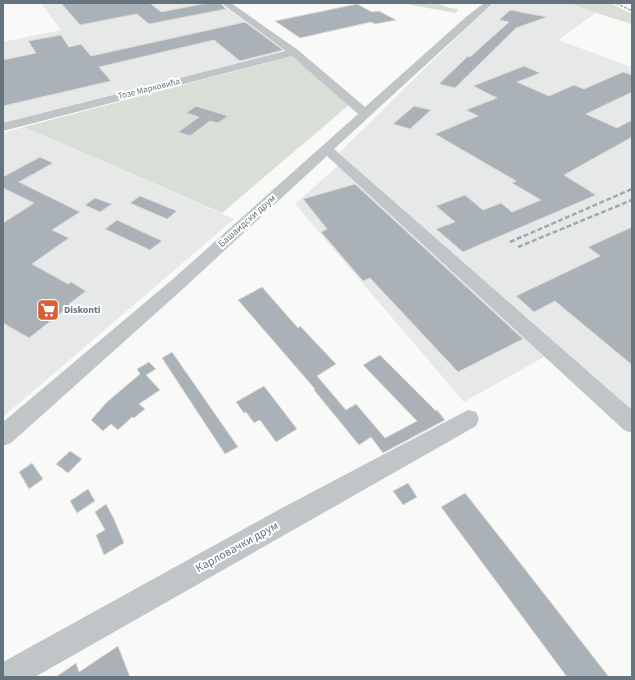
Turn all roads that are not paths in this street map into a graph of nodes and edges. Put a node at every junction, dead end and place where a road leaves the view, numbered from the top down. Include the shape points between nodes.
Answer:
1 (225, 3) edge
2 (489, 3) edge
3 (294, 52) junction
4 (365, 114) junction
5 (3, 126) edge
6 (326, 148) junction
7 (468, 419) dead end
8 (632, 423) edge
9 (3, 436) edge
10 (6, 677) edge

1 - 3 street
2 - 4 street, Башаидски друм
3 - 4 street
3 - 5 street, Тозе Марковића
4 - 6 street, Башаидски друм
6 - 8 street
6 - 9 street, Башаидски друм via 179,283
7 - 10 street, Карловачки друм

